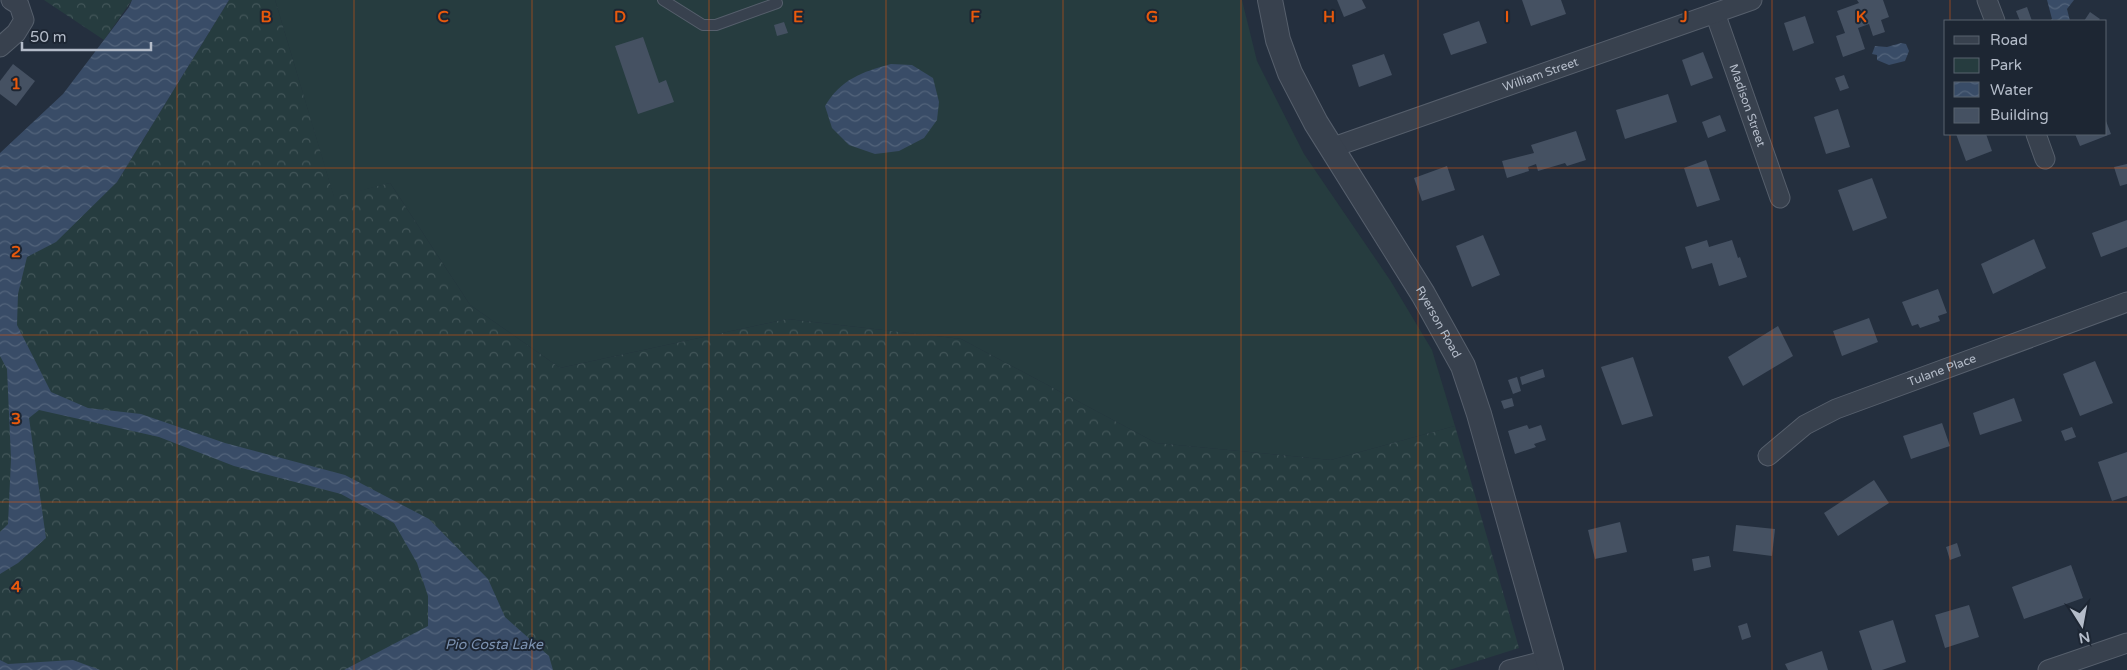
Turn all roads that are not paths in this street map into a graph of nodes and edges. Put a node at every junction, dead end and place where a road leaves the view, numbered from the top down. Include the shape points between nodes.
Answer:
1 (11, 0) edge
2 (663, 0) edge
3 (1270, 0) edge
4 (1752, 0) edge
5 (1987, 0) edge
6 (777, 3) dead end
7 (1715, 13) junction
8 (1995, 20) edge
9 (0, 47) edge
10 (2036, 135) edge
11 (1331, 148) junction
12 (2045, 159) dead end
13 (1780, 198) dead end
14 (2127, 302) edge
15 (1768, 456) dead end
16 (2127, 643) edge
17 (1549, 665) edge
18 (1509, 670) edge
19 (2048, 670) edge

1 - 9 street via 19,5 24,20 16,33
2 - 6 lane via 703,25 716,25
3 - 11 street, Ryerson Road via 1278,40 1290,73
4 - 7 street, William Street
5 - 8 street
7 - 11 street, William Street
7 - 13 street, Madison Street
10 - 12 street
11 - 17 street, Ryerson Road via 1423,294 1463,366
14 - 15 street, Tulane Place via 1836,409 1805,425
16 - 19 street
17 - 18 street

